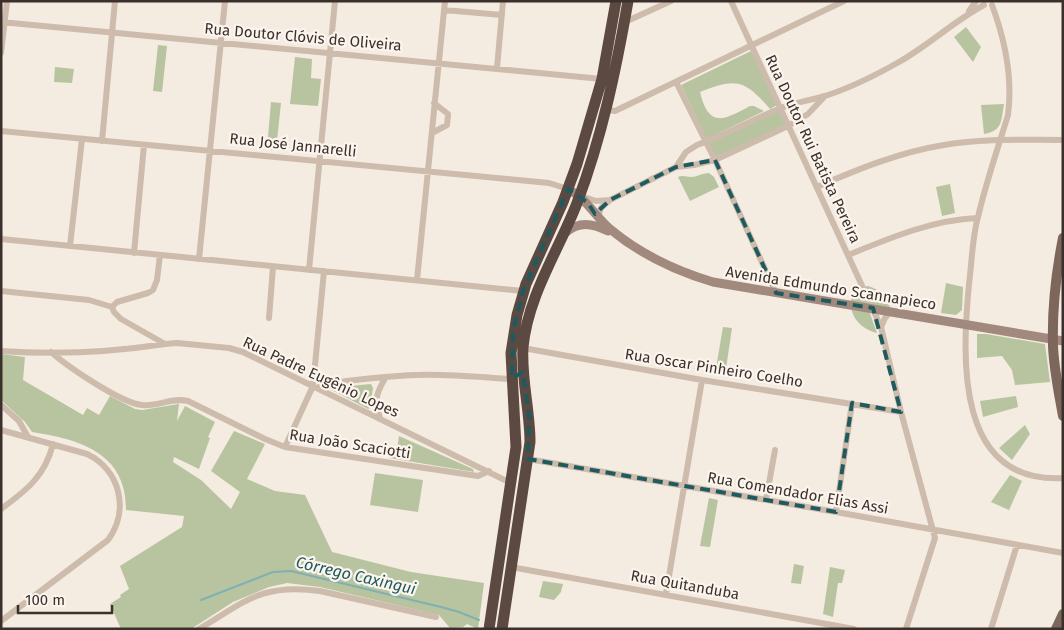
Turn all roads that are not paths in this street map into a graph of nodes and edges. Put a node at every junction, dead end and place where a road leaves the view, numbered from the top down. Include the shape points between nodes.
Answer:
1 (6, 1) edge
2 (115, 1) edge
3 (225, 1) edge
4 (335, 1) edge
5 (445, 1) edge
6 (504, 1) edge
7 (616, 1) edge
8 (628, 1) edge
9 (671, 1) edge
10 (731, 1) edge
11 (844, 1) edge
12 (980, 3) edge
13 (994, 3) edge
14 (444, 10) junction
15 (502, 15) junction
16 (3, 22) edge
17 (624, 22) junction
18 (112, 32) junction
19 (220, 42) junction
20 (752, 46) junction
21 (1, 53) edge
22 (330, 53) junction
23 (438, 63) junction
24 (497, 68) junction
25 (602, 79) junction
26 (676, 82) junction
27 (825, 96) junction
28 (434, 103) junction
29 (780, 108) junction
30 (607, 110) junction
31 (788, 126) junction
32 (1, 131) edge
33 (432, 133) junction
34 (82, 139) junction
35 (1000, 140) junction
36 (1063, 140) edge
37 (102, 141) junction
38 (706, 142) junction
39 (144, 145) junction
40 (210, 151) junction
41 (715, 160) junction
42 (320, 162) junction
43 (676, 167) junction
44 (428, 172) junction
45 (817, 187) junction
46 (568, 189) junction
47 (580, 196) junction
48 (610, 200) junction
49 (598, 217) junction
50 (977, 218) junction
51 (615, 233) junction
52 (563, 236) junction
53 (1063, 238) edge
54 (1, 239) edge
55 (70, 246) junction
56 (134, 253) junction
57 (160, 255) junction
58 (848, 255) junction
59 (199, 259) junction
60 (273, 267) junction
61 (309, 270) junction
62 (324, 272) junction
63 (417, 280) junction
64 (1, 291) edge
65 (524, 292) junction
66 (776, 293) junction
67 (112, 307) junction
68 (873, 308) junction
69 (891, 311) junction
70 (269, 318) dead end
71 (966, 324) junction
72 (881, 327) junction
73 (1058, 340) edge
74 (165, 344) junction
75 (523, 348) junction
76 (1, 351) edge
77 (51, 352) junction
78 (524, 372) junction
79 (386, 377) junction
80 (374, 378) junction
81 (512, 378) junction
82 (702, 380) junction
83 (316, 387) junction
84 (852, 403) junction
85 (1, 405) edge
86 (901, 412) junction
87 (370, 414) junction
88 (1063, 416) edge
89 (380, 418) junction
90 (1, 430) edge
91 (28, 437) junction
92 (53, 444) junction
93 (284, 447) junction
94 (776, 450) dead end
95 (528, 460) junction
96 (489, 471) junction
97 (1063, 478) edge
98 (511, 484) junction
99 (684, 486) junction
100 (766, 500) junction
101 (1, 509) edge
102 (836, 512) junction
103 (933, 530) junction
104 (1017, 545) junction
105 (1063, 553) edge
106 (511, 567) junction
107 (666, 594) junction
108 (1063, 614) edge
109 (436, 617) dead end
110 (1, 621) edge
111 (906, 628) edge
112 (199, 629) edge
113 (489, 629) edge
114 (502, 629) edge
115 (854, 629) edge
116 (991, 629) edge
117 (1056, 629) edge

1 - 16 street
2 - 18 street
3 - 19 street
4 - 22 street
5 - 14 street
6 - 15 street
7 - 25 highway
8 - 17 highway
9 - 17 street
10 - 20 street, Rua Doutor Rui Batista Pereira
11 - 20 street
12 - 13 street
12 - 27 street via 899,62
13 - 35 street via 1010,98
14 - 15 street
14 - 23 street
15 - 24 street
16 - 18 street, Rua Doutor Clóvis de Oliveira
16 - 21 street
17 - 30 highway
18 - 19 street, Rua Doutor Clóvis de Oliveira
18 - 37 street
19 - 22 street, Rua Doutor Clóvis de Oliveira
19 - 40 street
20 - 26 street
20 - 29 street, Rua Doutor Rui Batista Pereira
22 - 23 street, Rua Doutor Clóvis de Oliveira
22 - 42 street
23 - 24 street, Rua Doutor Clóvis de Oliveira
23 - 28 street
24 - 25 street, Rua Doutor Clóvis de Oliveira
25 - 46 highway
26 - 30 street via 616,111
26 - 38 street
27 - 29 street
27 - 31 street via 808,114
28 - 33 street
28 - 33 street via 448,114 448,119 447,125
29 - 31 street, Rua Doutor Rui Batista Pereira
29 - 38 street
30 - 47 highway
31 - 41 street
31 - 45 street, Rua Doutor Rui Batista Pereira
32 - 34 street, Rua José Jannarelli
33 - 44 street
34 - 37 street, Rua José Jannarelli
34 - 55 street
35 - 36 street
35 - 45 street via 918,150 855,170
35 - 50 street
37 - 39 street, Rua José Jannarelli
38 - 41 street
38 - 43 street via 686,152
39 - 40 street, Rua José Jannarelli
39 - 56 street
40 - 42 street, Rua José Jannarelli
40 - 59 street
41 - 43 street
41 - 66 street
42 - 44 street, Rua José Jannarelli
42 - 61 street
43 - 48 street
44 - 46 street, Rua José Jannarelli via 549,184
44 - 63 street
45 - 58 street, Rua Doutor Rui Batista Pereira
46 - 47 main road, Rua José Jannarelli
46 - 65 highway
47 - 48 street
47 - 49 main road, Avenida Edmundo Scannapieco
47 - 52 highway
48 - 49 street via 601,208
49 - 51 main road, Avenida Edmundo Scannapieco
50 - 58 street via 931,225
50 - 71 street
51 - 52 main road, Avenida Edmundo Scannapieco via 584,224 571,228
51 - 66 main road, Avenida Edmundo Scannapieco via 687,274
52 - 75 highway via 538,290
53 - 73 main road via 1056,280
54 - 55 street
55 - 56 street
56 - 57 street
57 - 59 street
57 - 67 street via 153,290 117,302
58 - 68 street, Rua Doutor Rui Batista Pereira
59 - 60 street
60 - 61 street
60 - 70 street
61 - 62 street
62 - 63 street
62 - 83 street
63 - 65 street
64 - 67 street via 89,300
65 - 81 highway via 513,332
66 - 68 main road, Avenida Edmundo Scannapieco
67 - 74 street via 122,318
68 - 69 main road, Avenida Edmundo Scannapieco
68 - 72 street, Rua Doutor Rui Batista Pereira
69 - 71 main road, Avenida Edmundo Scannapieco
69 - 72 street
71 - 73 main road, Avenida Edmundo Scannapieco
71 - 97 street via 969,398 982,437 1002,461 1017,470
72 - 86 street, Rua Doutor Rui Batista Pereira
73 - 88 main road via 1056,372
74 - 77 street, Rua Padre Eugênio Lopes via 109,351
74 - 83 street, Rua Padre Eugênio Lopes via 177,342 236,350
75 - 78 highway
75 - 82 street, Rua Oscar Pinheiro Coelho
76 - 77 street, Rua Padre Eugênio Lopes
77 - 93 street, Rua João Scaciotti via 77,372 134,404 149,406 174,400 188,401
78 - 81 street
78 - 95 highway via 530,428
79 - 80 street
79 - 81 street
79 - 89 street via 376,400
80 - 83 street
80 - 87 street via 376,384
81 - 98 highway via 517,436
82 - 84 street, Rua Oscar Pinheiro Coelho
82 - 99 street
83 - 87 street, Rua Padre Eugênio Lopes
83 - 93 street
84 - 86 street, Rua Oscar Pinheiro Coelho
84 - 102 street
85 - 91 street via 19,421
86 - 103 street, Rua Doutor Rui Batista Pereira
87 - 89 street, Rua Padre Eugênio Lopes
89 - 96 street, Rua Padre Eugênio Lopes
90 - 91 street
91 - 92 street
92 - 101 street via 50,459 36,480
92 - 110 street via 102,462 115,481 120,501 117,525 100,547
93 - 96 street, Rua João Scaciotti via 478,476
94 - 100 street
95 - 99 street, Rua Comendador Elias Assi
95 - 106 highway
96 - 98 street, Rua Padre Eugênio Lopes
98 - 113 highway
99 - 100 street, Rua Comendador Elias Assi
99 - 107 street
100 - 102 street, Rua Comendador Elias Assi
102 - 103 street, Rua Comendador Elias Assi
103 - 104 street, Rua Comendador Elias Assi
103 - 111 street via 935,538
104 - 105 street, Rua Comendador Elias Assi
104 - 116 street
106 - 107 street, Rua Quitanduba
106 - 114 highway
107 - 115 street, Rua Quitanduba
108 - 117 main road
109 - 112 street via 320,591 281,589 250,598

